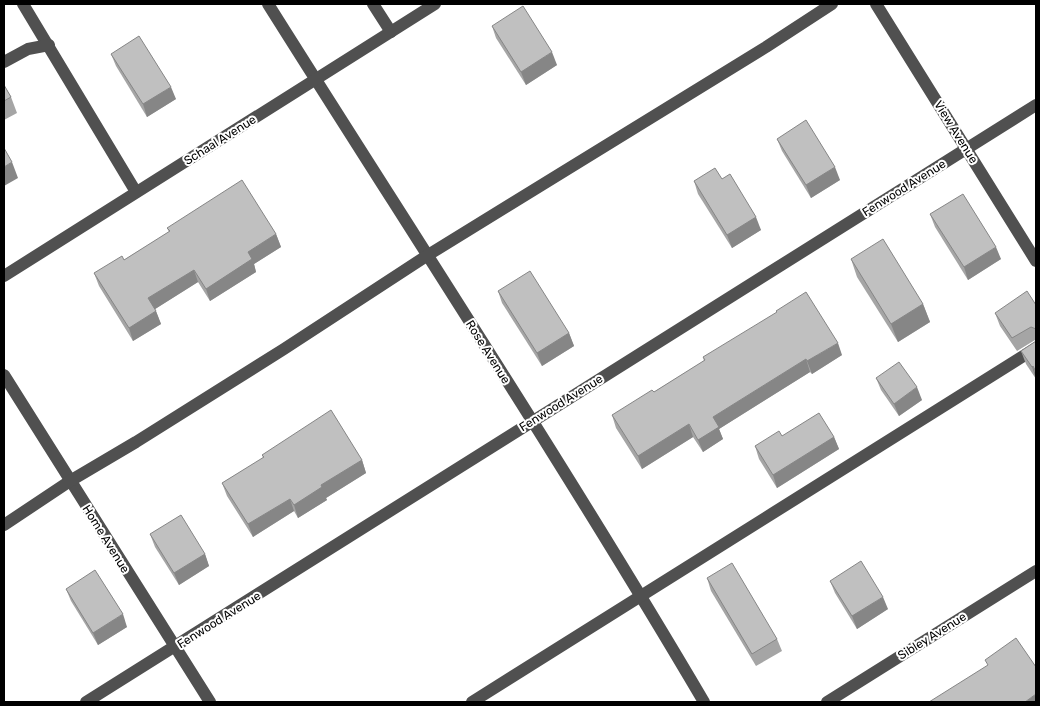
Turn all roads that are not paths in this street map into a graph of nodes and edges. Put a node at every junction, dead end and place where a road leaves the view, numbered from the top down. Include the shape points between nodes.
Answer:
1 (23, 4) edge
2 (268, 4) edge
3 (373, 4) edge
4 (435, 4) edge
5 (832, 4) edge
6 (876, 4) edge
7 (391, 32) junction
8 (49, 45) junction
9 (4, 62) edge
10 (316, 80) junction
11 (1036, 105) edge
12 (966, 149) junction
13 (136, 192) junction
14 (428, 255) junction
15 (1036, 261) edge
16 (4, 276) edge
17 (1036, 348) edge
18 (4, 375) edge
19 (532, 422) junction
20 (70, 481) junction
21 (4, 525) edge
22 (1036, 571) edge
23 (641, 595) junction
24 (175, 648) junction
25 (86, 702) edge
26 (210, 702) edge
27 (472, 702) edge
28 (704, 702) edge
29 (827, 702) edge

1 - 8 street
2 - 10 street, Rose Avenue
3 - 7 street
4 - 7 street, Schaal Avenue
5 - 14 street
6 - 12 street, View Avenue
7 - 10 street, Schaal Avenue
8 - 9 street via 28,49
8 - 13 street
10 - 13 street, Schaal Avenue
10 - 14 street, Rose Avenue
11 - 12 street, Fenwood Avenue
12 - 15 street, View Avenue
12 - 19 street, Fenwood Avenue
13 - 16 street, Schaal Avenue
14 - 19 street, Rose Avenue
14 - 20 street
17 - 23 street
18 - 20 street, Home Avenue
19 - 23 street, Rose Avenue
19 - 24 street, Fenwood Avenue
20 - 21 street
20 - 24 street, Home Avenue
22 - 29 street, Sibley Avenue
23 - 27 street
23 - 28 street, Rose Avenue
24 - 25 street, Fenwood Avenue
24 - 26 street, Home Avenue

